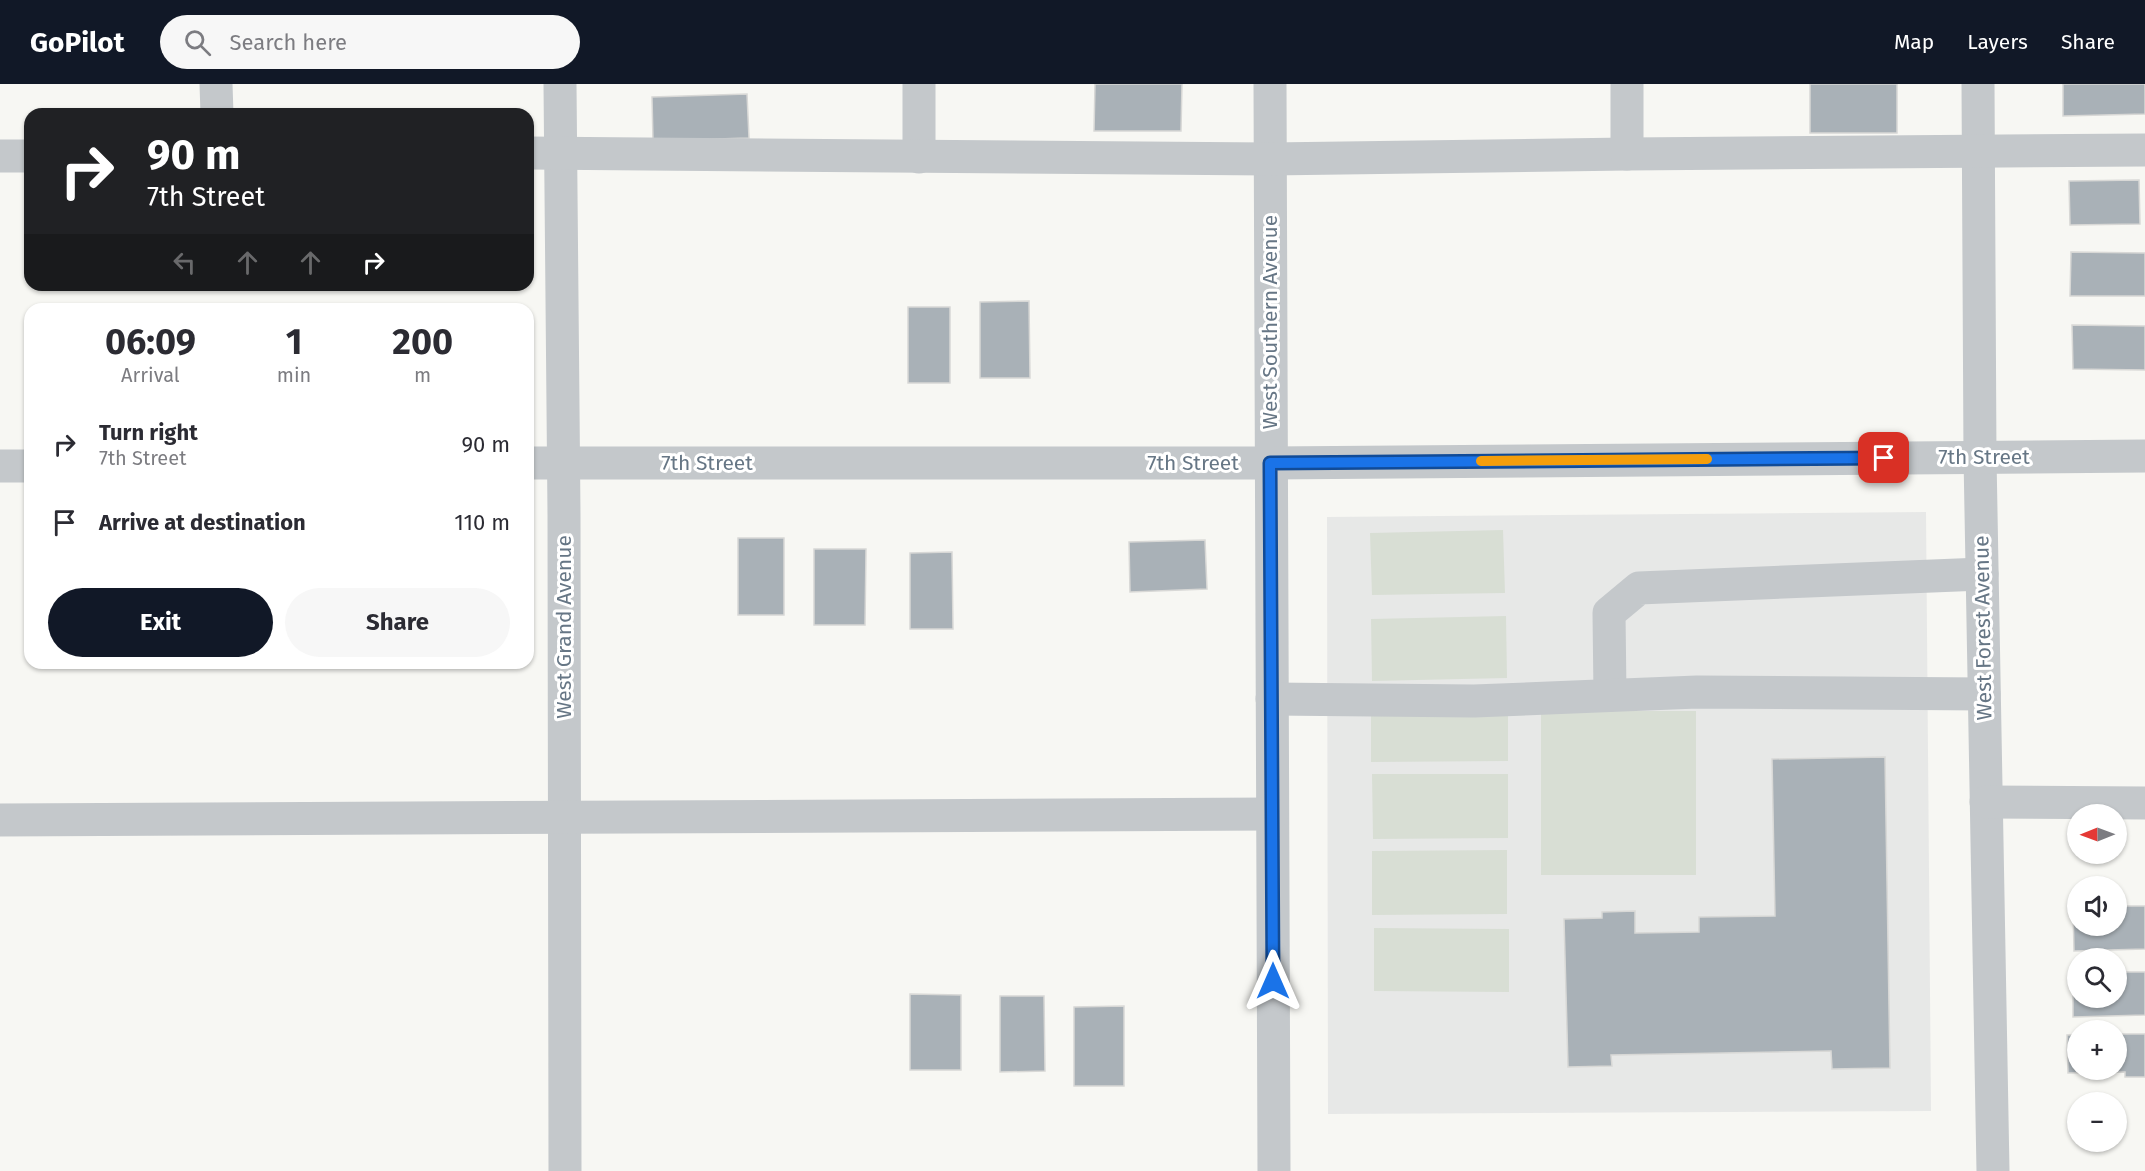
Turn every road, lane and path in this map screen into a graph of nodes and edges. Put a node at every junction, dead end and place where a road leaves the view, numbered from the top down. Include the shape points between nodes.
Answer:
1 (216, 84) edge
2 (560, 84) edge
3 (919, 84) edge
4 (1270, 84) edge
5 (1627, 84) edge
6 (1978, 84) edge
7 (217, 108) edge
8 (2145, 150) edge
9 (534, 153) edge
10 (1979, 153) junction
11 (560, 154) junction
12 (1627, 154) junction
13 (0, 156) edge
14 (24, 156) edge
15 (920, 157) junction
16 (1270, 159) junction
17 (2145, 456) edge
18 (1980, 457) junction
19 (564, 463) junction
20 (1270, 463) junction
21 (534, 464) edge
22 (0, 466) edge
23 (24, 466) edge
24 (1982, 574) junction
25 (1984, 694) junction
26 (1610, 695) junction
27 (1272, 699) junction
28 (1986, 802) junction
29 (2145, 803) edge
30 (1272, 814) junction
31 (564, 816) junction
32 (0, 820) edge
33 (565, 1171) edge
34 (1274, 1171) edge
35 (1993, 1171) edge

1 - 7 street
2 - 11 street, West Grand Avenue
3 - 15 street
4 - 16 street, West Southern Avenue
5 - 12 street
6 - 10 street, West Forest Avenue
8 - 10 street
9 - 11 street
10 - 12 street
10 - 18 street, West Forest Avenue
11 - 15 street
11 - 19 street, West Grand Avenue
12 - 16 street
13 - 14 street
15 - 16 street
16 - 20 street, West Southern Avenue
17 - 18 street, 7th Street
18 - 20 street, 7th Street
18 - 24 street, West Forest Avenue
19 - 20 street, 7th Street
19 - 21 street, 7th Street
19 - 31 street, West Grand Avenue
20 - 27 street, West Southern Avenue
22 - 23 street
24 - 25 street, West Forest Avenue
24 - 26 street via 1639,588 1609,613
25 - 26 street
25 - 28 street, West Forest Avenue
26 - 27 street via 1474,701
27 - 30 street, West Southern Avenue
28 - 29 street
28 - 35 street, West Forest Avenue
30 - 31 street
30 - 34 street, West Southern Avenue
31 - 32 street
31 - 33 street, West Grand Avenue

